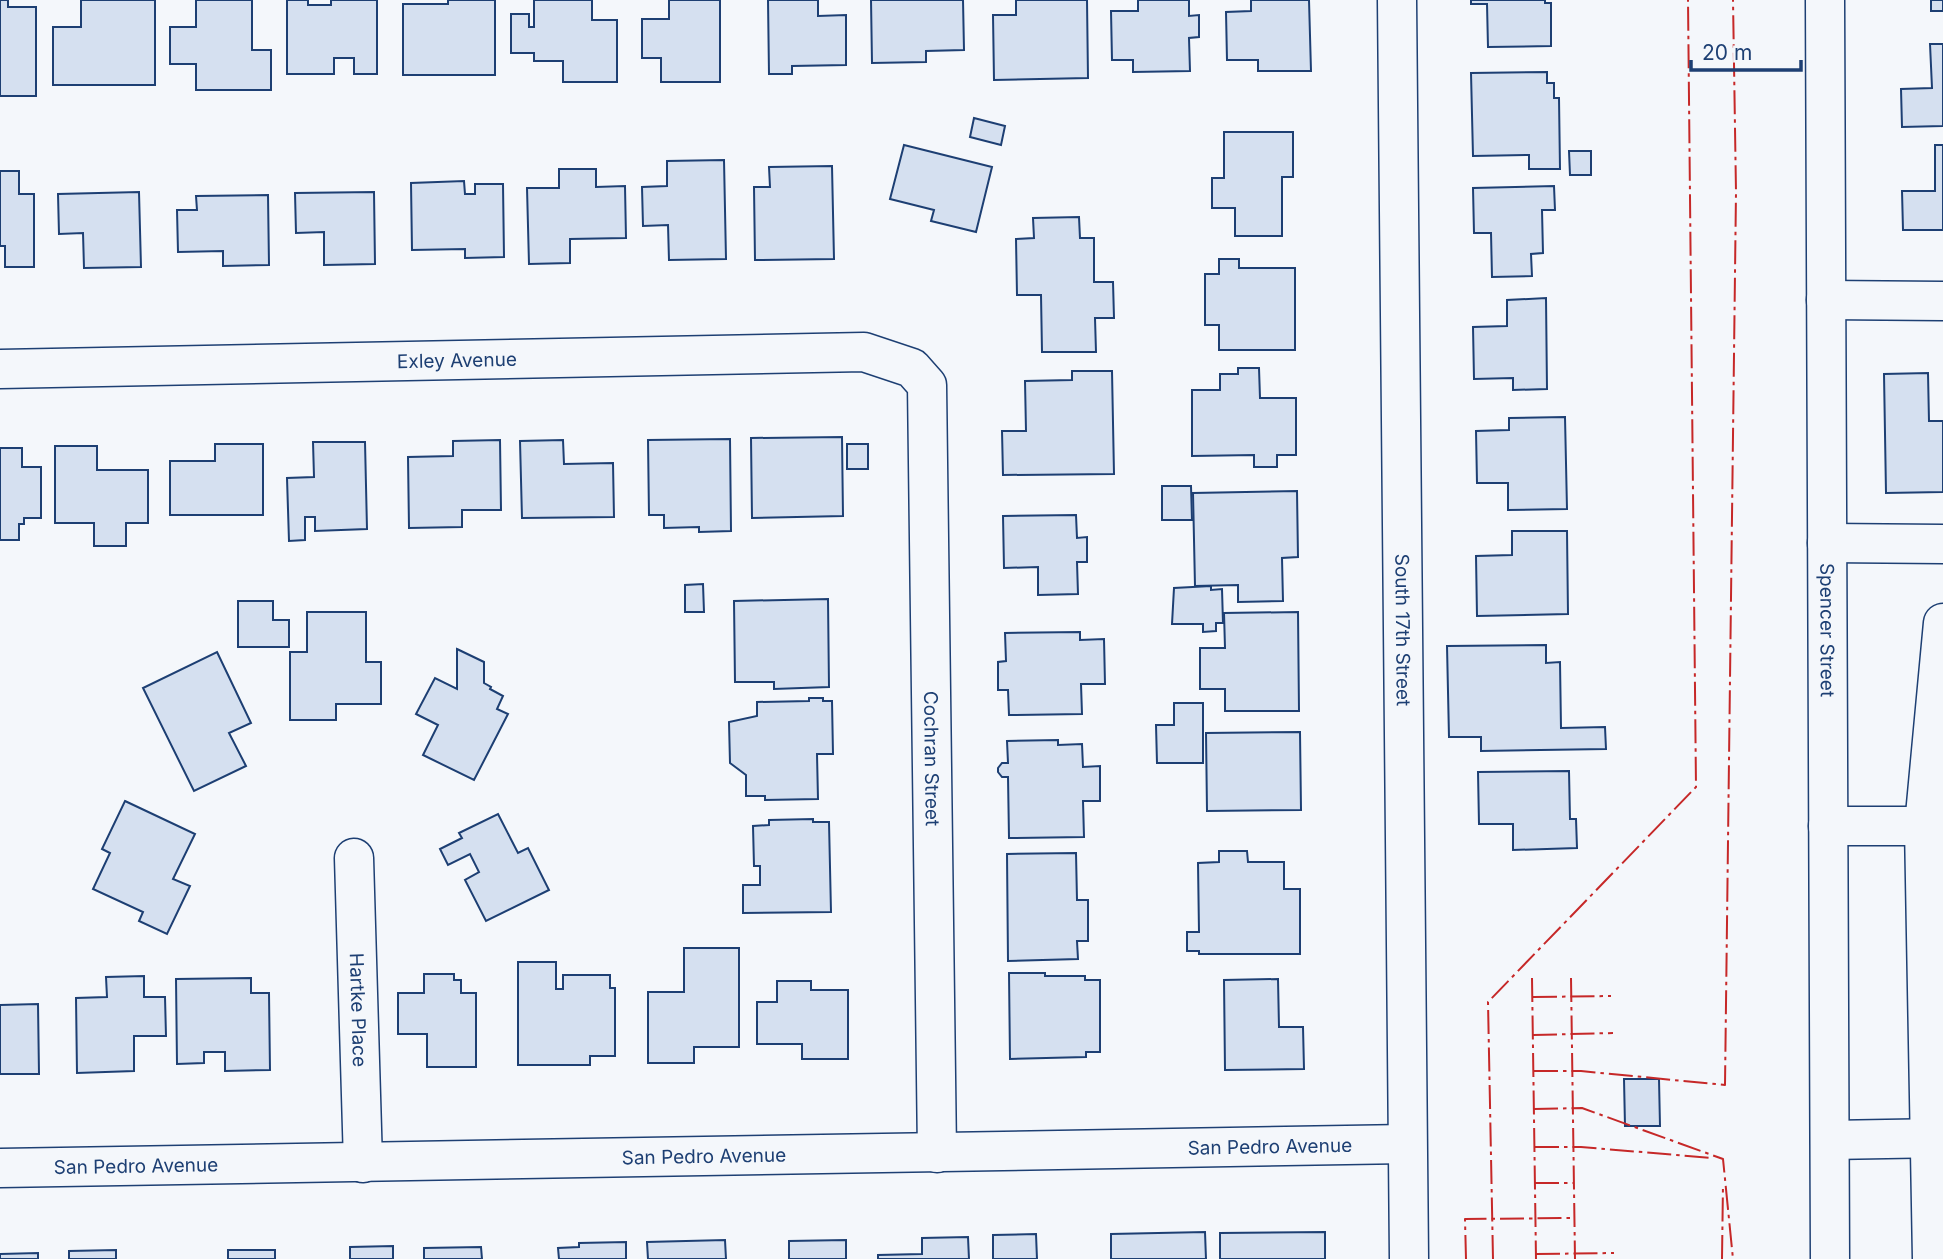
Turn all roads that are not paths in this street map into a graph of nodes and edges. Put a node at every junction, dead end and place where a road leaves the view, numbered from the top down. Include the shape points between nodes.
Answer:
1 (1397, 0) edge
2 (1825, 0) edge
3 (1826, 300) junction
4 (1943, 301) edge
5 (912, 368) joint
6 (0, 369) edge
7 (1827, 543) junction
8 (1943, 544) edge
9 (1943, 623) edge
10 (1938, 738) edge
11 (1828, 826) junction
12 (1924, 826) junction
13 (354, 858) dead end
14 (1936, 1138) edge
15 (1829, 1140) junction
16 (1407, 1144) junction
17 (937, 1153) junction
18 (363, 1163) junction
19 (0, 1168) edge
20 (1409, 1259) edge
21 (1830, 1259) edge
22 (1932, 1259) edge

1 - 16 street, South 17th Street
2 - 3 street, Spencer Street
3 - 4 street
3 - 7 street, Spencer Street
5 - 6 street, Exley Avenue via 864,352
5 - 17 street, Cochran Street via 927,385
7 - 8 street
7 - 11 street, Spencer Street
9 - 10 street
10 - 12 street
11 - 12 street
11 - 15 street, Spencer Street
12 - 14 street
13 - 18 street, Hartke Place
14 - 15 street
14 - 22 street
15 - 21 street, Spencer Street
16 - 17 street, San Pedro Avenue
16 - 20 street, South 17th Street
17 - 18 street, San Pedro Avenue
18 - 19 street, San Pedro Avenue

